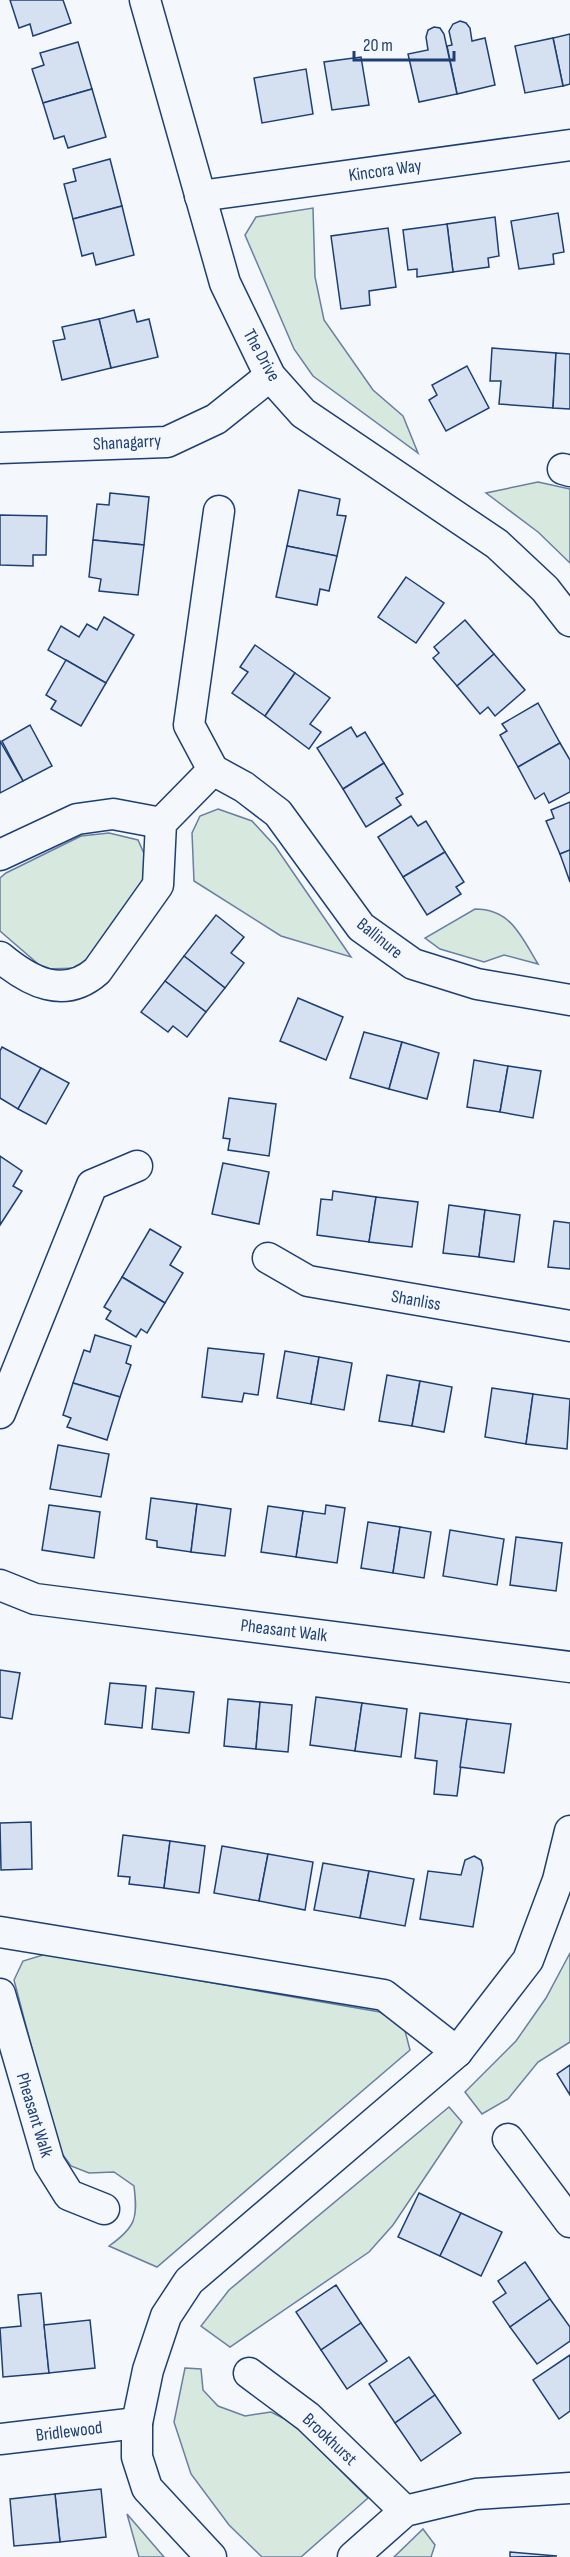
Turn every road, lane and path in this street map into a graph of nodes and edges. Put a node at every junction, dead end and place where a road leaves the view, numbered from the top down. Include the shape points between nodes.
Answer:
1 (145, 0) edge
2 (570, 145) edge
3 (200, 196) junction
4 (270, 376) junction
5 (0, 448) edge
6 (219, 511) dead end
7 (570, 621) edge
8 (213, 770) junction
9 (161, 823) junction
10 (0, 855) edge
11 (0, 957) edge
12 (570, 1000) edge
13 (137, 1166) dead end
14 (268, 1258) dead end
15 (570, 1326) edge
16 (0, 1413) edge
17 (0, 1585) edge
18 (570, 1667) edge
19 (570, 1831) edge
20 (0, 1932) edge
21 (0, 1994) edge
22 (457, 2052) junction
23 (508, 2139) dead end
24 (104, 2210) dead end
25 (570, 2222) edge
26 (249, 2373) dead end
27 (137, 2423) junction
28 (0, 2439) edge
29 (570, 2488) edge
30 (405, 2511) junction
31 (211, 2557) edge
32 (353, 2557) edge

1 - 3 street, The Drive
2 - 3 street, Kincora Way
3 - 4 street, The Drive via 225,284
4 - 5 street, Shanagarry via 216,419 167,441
4 - 7 street, The Drive via 303,413 497,544 545,589
6 - 8 street via 189,725
8 - 9 street
8 - 12 street, Ballinure via 278,813 361,927 413,964 477,984
9 - 10 street via 113,814 77,819
9 - 11 street via 158,885 97,971 84,982 59,986 39,983
13 - 16 street via 92,1185
14 - 15 street, Shanliss via 308,1281
17 - 18 street, Pheasant Walk via 35,1599
19 - 22 street via 558,1880 528,1960
20 - 22 street via 384,1995
21 - 24 street, Pheasant Walk via 49,2163 69,2195
22 - 27 street via 189,2281 166,2316 148,2370
23 - 25 street
26 - 30 street, Brookhurst via 308,2417
27 - 28 street, Bridlewood
27 - 31 street via 137,2457 147,2488
29 - 30 street via 476,2494
30 - 32 street

